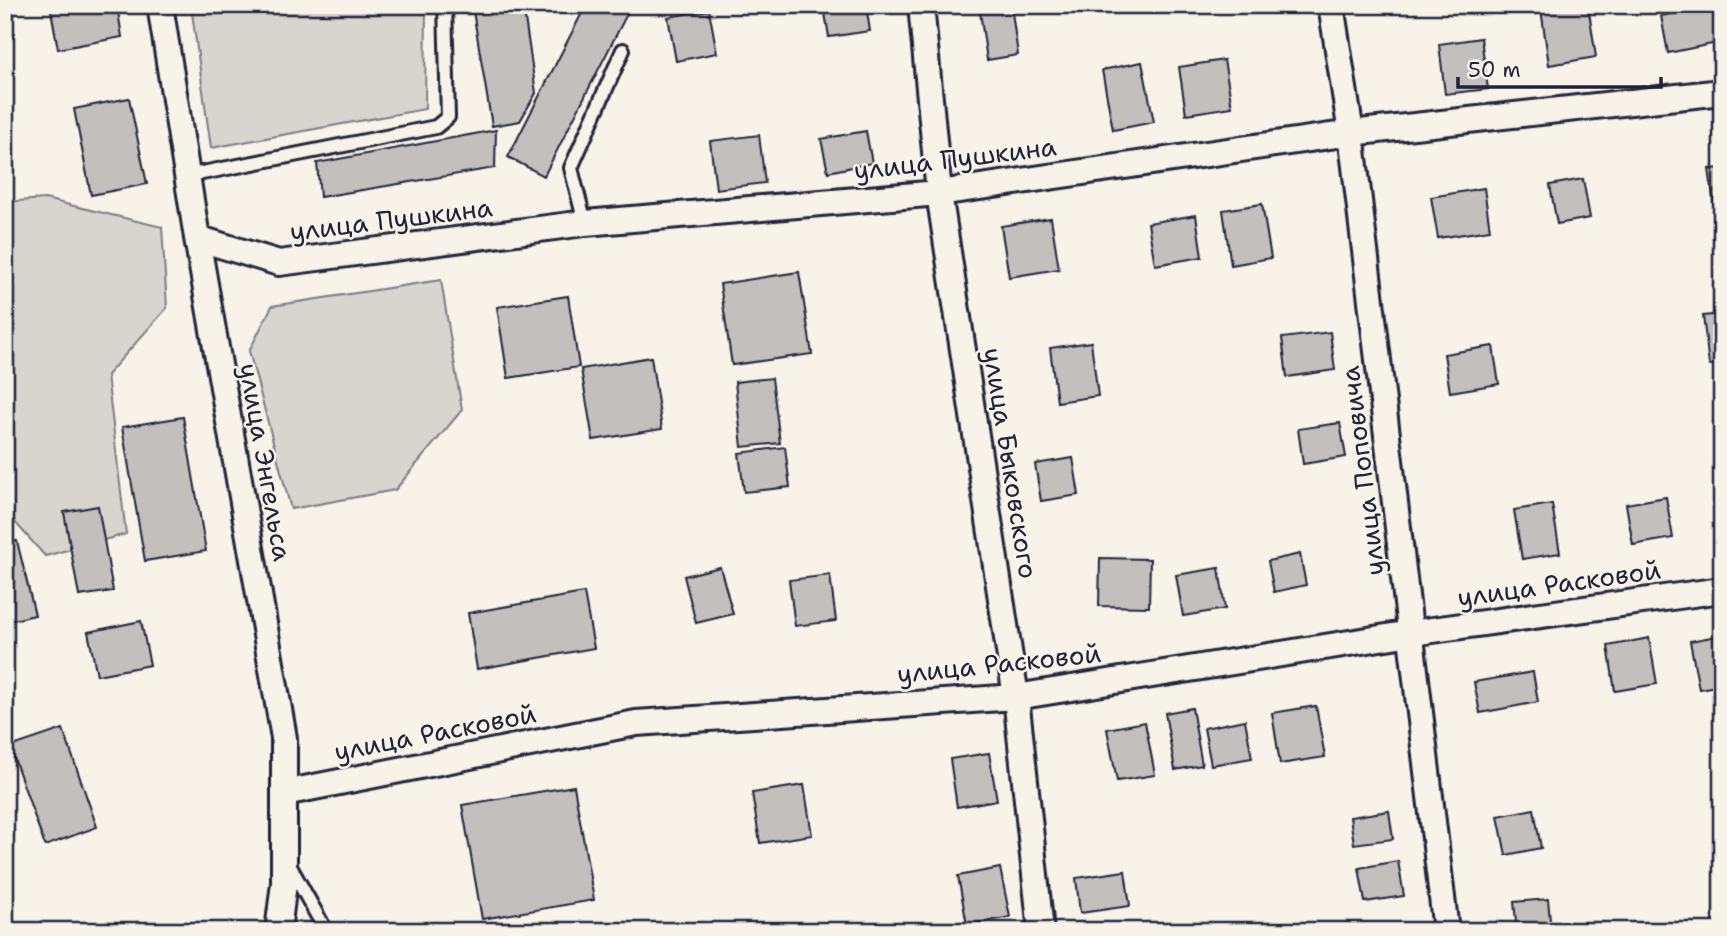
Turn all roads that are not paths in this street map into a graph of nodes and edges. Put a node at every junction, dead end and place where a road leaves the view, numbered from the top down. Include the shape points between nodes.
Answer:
1 (160, 5) edge
2 (445, 5) edge
3 (921, 5) edge
4 (1331, 5) edge
5 (623, 50) dead end
6 (1722, 92) edge
7 (1351, 133) junction
8 (187, 176) junction
9 (939, 193) junction
10 (585, 223) junction
11 (197, 238) junction
12 (1722, 590) edge
13 (1411, 633) junction
14 (1016, 697) junction
15 (284, 793) junction
16 (284, 857) junction
17 (278, 931) edge
18 (326, 931) edge
19 (1041, 931) edge
20 (1446, 931) edge

1 - 8 street, улица Энгельса
2 - 8 lane via 448,117 436,127
3 - 9 street, улица Быковского
4 - 7 street, улица Поповича
5 - 10 lane via 571,168
6 - 7 street, улица Пушкина
7 - 9 street, улица Пушкина
7 - 13 street, улица Поповича
8 - 11 street, улица Энгельса
9 - 10 street, улица Пушкина
9 - 14 street, улица Быковского
10 - 11 street, улица Пушкина via 279,263
11 - 15 street, улица Энгельса via 284,738
12 - 13 street, улица Расковой
13 - 14 street, улица Расковой
13 - 20 street, улица Поповича
14 - 15 street, улица Расковой via 636,723
14 - 19 street, улица Быковского
15 - 16 street, улица Энгельса
16 - 17 street, улица Энгельса
16 - 18 lane

